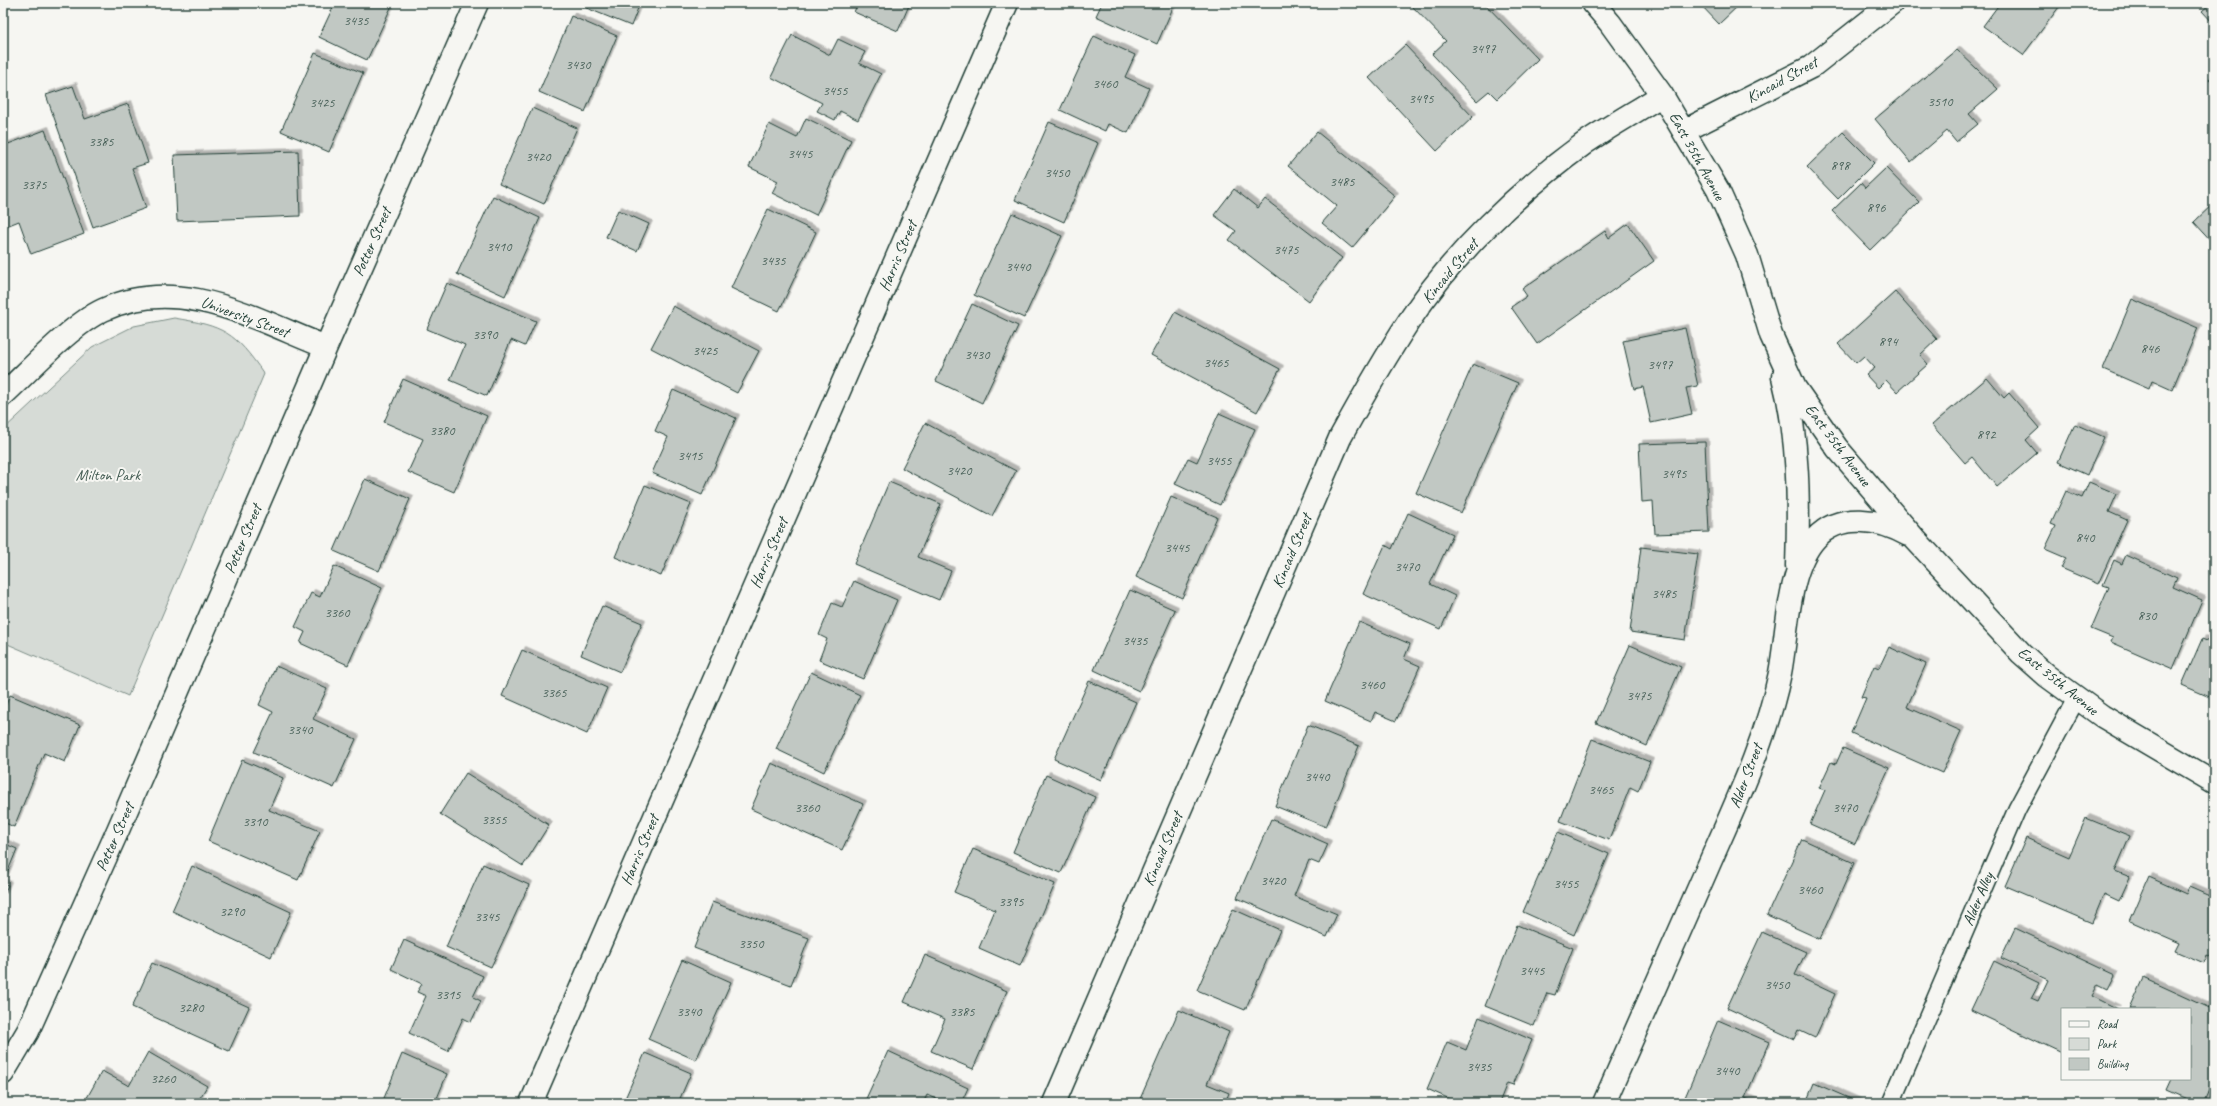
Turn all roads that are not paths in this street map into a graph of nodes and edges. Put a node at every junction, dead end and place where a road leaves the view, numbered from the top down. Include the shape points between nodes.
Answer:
1 (477, 3) edge
2 (1007, 3) edge
3 (1592, 3) edge
4 (1892, 3) edge
5 (1662, 95) junction
6 (1684, 131) junction
7 (1771, 335) junction
8 (326, 347) junction
9 (3, 395) edge
10 (1914, 538) junction
11 (1797, 569) junction
12 (2076, 699) junction
13 (2214, 782) edge
14 (3, 1073) edge
15 (531, 1103) edge
16 (1054, 1103) edge
17 (1604, 1103) edge
18 (1890, 1103) edge

1 - 8 street, Potter Street
2 - 15 street, Harris Street
3 - 5 street, East 35th Avenue via 1610,23
4 - 6 street, Kincaid Street via 1811,66
5 - 6 street, East 35th Avenue
5 - 16 street, Kincaid Street via 1586,143 1516,199 1456,260 1410,320 1372,380 1340,438
6 - 7 street, East 35th Avenue via 1718,190 1747,255
7 - 10 street, East 35th Avenue via 1796,388 1817,422 1872,491
7 - 11 street via 1791,416 1798,528
8 - 9 street, University Street via 209,301 180,296 158,296 129,302 98,313 82,323
8 - 14 street, Potter Street via 118,830 28,1030
10 - 11 street, Alder Street via 1894,527 1870,520 1832,526 1817,537 1805,552
10 - 12 street, East 35th Avenue via 2021,653
11 - 17 street, Alder Street via 1779,674 1752,765
12 - 13 street, East 35th Avenue
12 - 18 lane, Alder Alley via 2017,810

